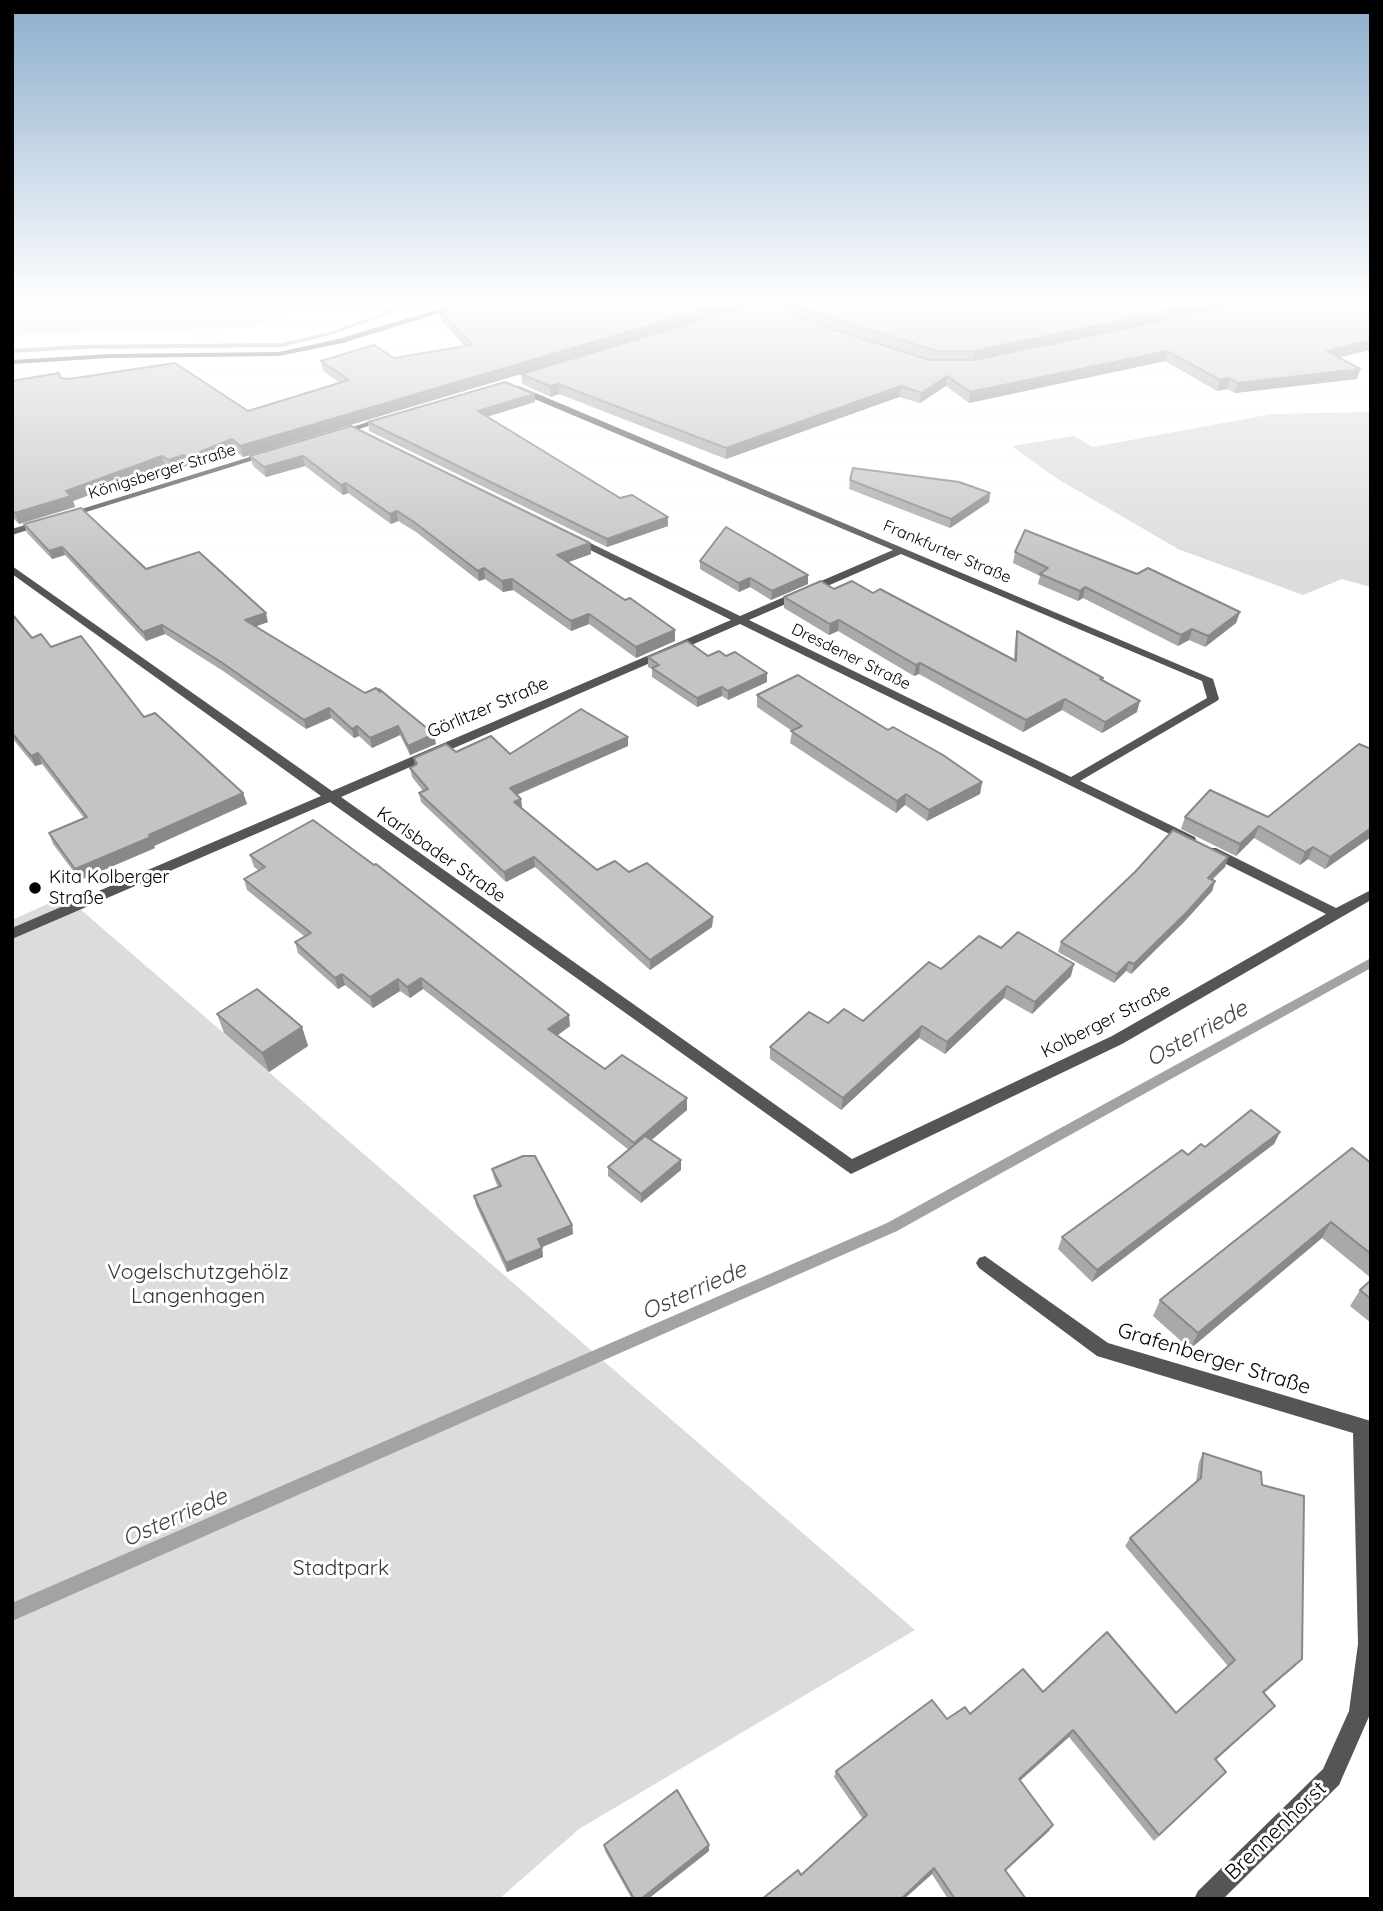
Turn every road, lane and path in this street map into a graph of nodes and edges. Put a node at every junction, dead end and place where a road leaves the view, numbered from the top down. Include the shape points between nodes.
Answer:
1 (519, 389) edge
2 (391, 417) edge
3 (353, 429) junction
4 (366, 435) edge
5 (327, 437) edge
6 (274, 453) edge
7 (12, 532) edge
8 (565, 534) edge
9 (902, 550) junction
10 (12, 569) edge
11 (739, 620) junction
12 (1072, 781) junction
13 (327, 796) junction
14 (1371, 894) edge
15 (1335, 913) junction
16 (12, 934) edge
17 (850, 1167) joint
18 (985, 1263) dead end
19 (1367, 1428) edge
20 (1206, 1899) edge

1 - 9 street, Frankfurter Straße
2 - 3 street
3 - 4 street
3 - 5 street
6 - 7 street, Königsberger Straße
8 - 11 street, Dresdener Straße
9 - 11 street, Görlitzer Straße
9 - 12 street, Frankfurter Straße via 1207,679 1213,699
10 - 13 street, Karlsbader Straße
11 - 12 street, Dresdener Straße
11 - 13 street, Görlitzer Straße
12 - 15 street, Dresdener Straße
13 - 16 street, Görlitzer Straße
13 - 17 street, Karlsbader Straße
14 - 15 street, Kolberger Straße
15 - 17 street, Kolberger Straße via 1117,1040
18 - 19 street, Grafenberger Straße via 1103,1350
19 - 20 street, Brennenhorst via 1368,1643 1360,1712 1331,1777

